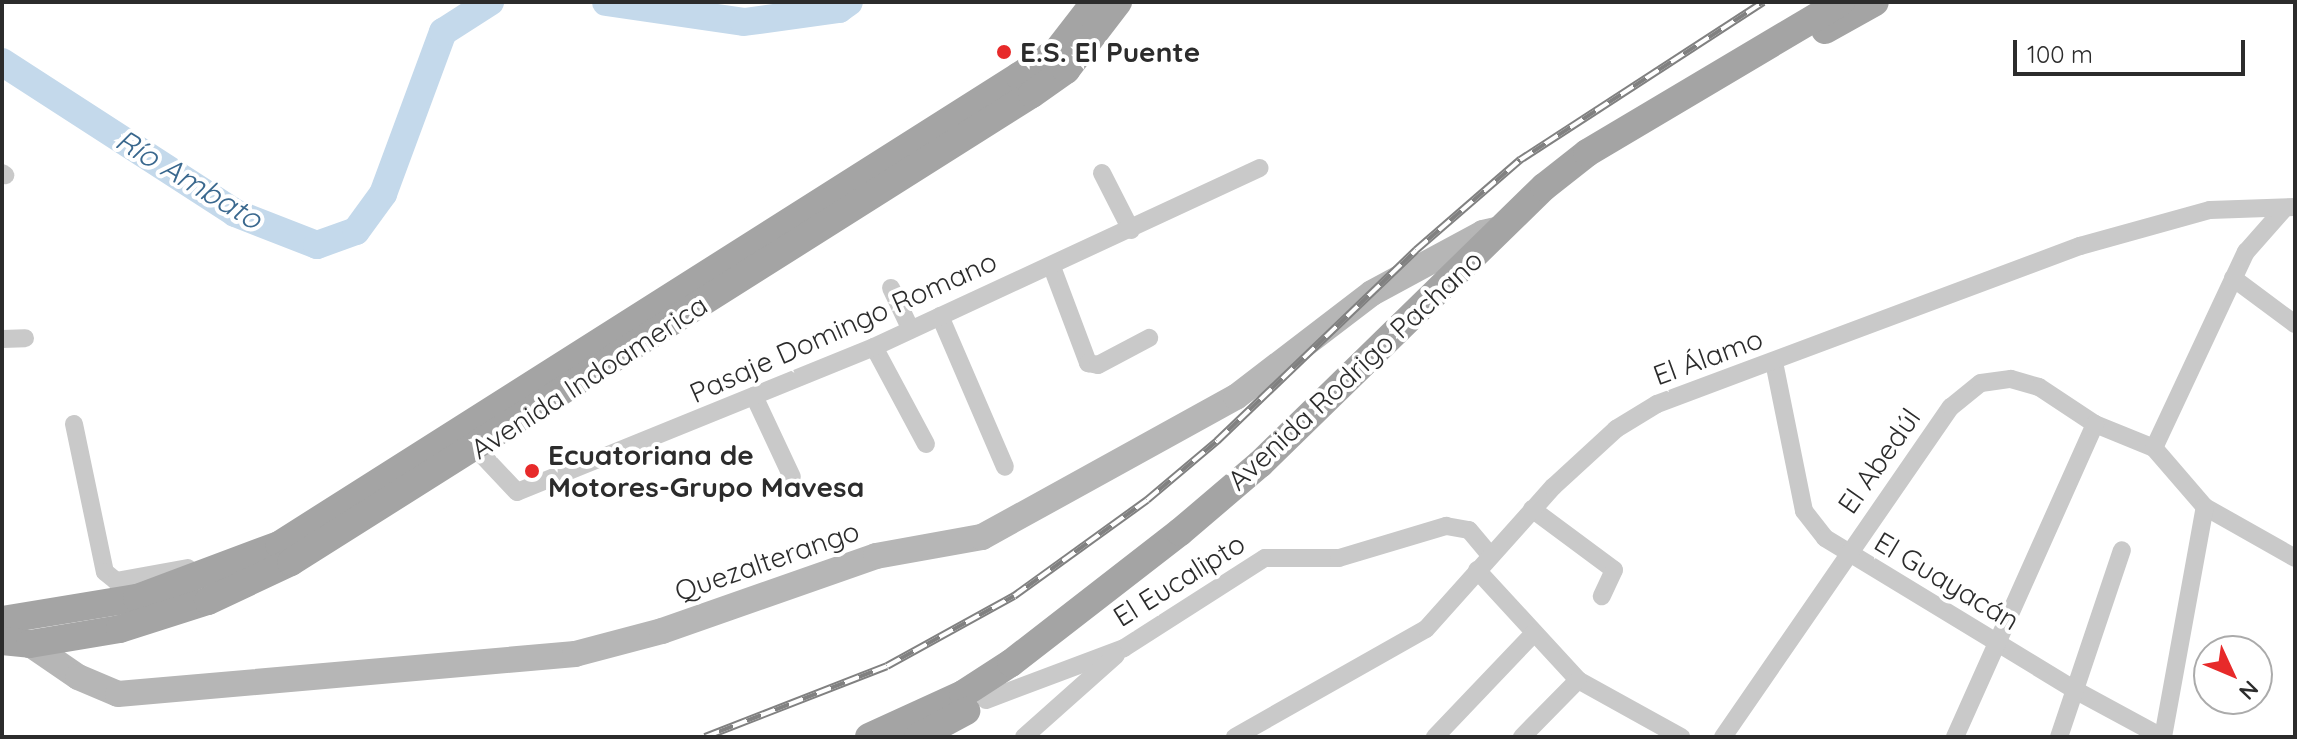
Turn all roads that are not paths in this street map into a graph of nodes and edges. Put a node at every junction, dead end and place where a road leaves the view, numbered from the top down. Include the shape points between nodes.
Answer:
1 (1095, 2) edge
2 (1118, 2) edge
3 (1841, 2) edge
4 (1875, 2) edge
5 (1260, 168) dead end
6 (1102, 173) dead end
7 (2289, 209) edge
8 (1504, 229) junction
9 (1131, 230) junction
10 (1052, 267) junction
11 (2233, 278) junction
12 (891, 288) dead end
13 (940, 316) junction
14 (2295, 324) edge
15 (910, 328) junction
16 (25, 338) dead end
17 (1149, 338) dead end
18 (2, 339) edge
19 (874, 347) junction
20 (1774, 362) junction
21 (754, 396) junction
22 (74, 424) dead end
23 (2095, 424) junction
24 (469, 441) junction
25 (926, 444) dead end
26 (2154, 448) junction
27 (1005, 467) dead end
28 (792, 477) dead end
29 (382, 482) junction
30 (2205, 507) junction
31 (1532, 509) junction
32 (2122, 550) dead end
33 (1848, 554) junction
34 (1490, 555) junction
35 (2295, 558) edge
36 (1477, 570) junction
37 (1602, 596) dead end
38 (2, 620) edge
39 (1534, 633) junction
40 (16, 642) edge
41 (1995, 642) junction
42 (1124, 648) junction
43 (1578, 680) junction
44 (2075, 690) junction
45 (986, 700) junction
46 (869, 737) edge
47 (918, 737) edge
48 (1024, 737) edge
49 (1235, 737) edge
50 (1435, 737) edge
51 (1522, 737) edge
52 (1681, 737) edge
53 (1723, 737) edge
54 (1955, 737) edge
55 (2059, 737) edge
56 (2163, 737) edge

1 - 24 main road, Avenida Indoamerica via 1057,51
2 - 24 main road, Avenida Indoamerica via 1066,70
3 - 8 main road, Avenida Rodrigo Pachano via 1587,153
4 - 45 main road, Avenida Rodrigo Pachano via 1627,143 1572,183 1283,464 1175,558
5 - 9 street, Pasaje Domingo Romano
6 - 9 street
7 - 11 street via 2263,230
7 - 20 street, El Álamo via 2210,210 2144,226
8 - 40 street, Quezalterango via 1483,233 1372,293 1236,397 982,537 876,556 662,631 575,654 118,694
8 - 46 main road, Avenida Rodrigo Pachano via 1260,464 1180,532 1011,663 963,694
9 - 10 street, Pasaje Domingo Romano
10 - 13 street, Pasaje Domingo Romano
10 - 17 street via 1088,363 1098,365
11 - 14 street
11 - 26 street
12 - 15 street
13 - 15 street, Pasaje Domingo Romano
13 - 27 street
15 - 19 street, Pasaje Domingo Romano
16 - 18 street
19 - 21 street, Pasaje Domingo Romano
19 - 25 street
20 - 31 street, El Álamo via 1657,404 1616,429
20 - 33 street, El Guayacán via 1804,511 1825,538
21 - 24 street, Pasaje Domingo Romano via 517,492
21 - 28 street
22 - 29 street via 100,560 116,581 215,560 295,525 368,480
23 - 26 street, El Abedúl
23 - 33 street, El Abedúl via 2039,387 2011,379 1981,383 1951,407
23 - 41 street
24 - 29 main road, Avenida Indoamerica
24 - 40 main road, Avenida Indoamerica via 291,562 208,601 120,629
26 - 30 street
29 - 38 main road, Avenida Indoamerica via 279,545 215,572 137,598
30 - 35 street
30 - 56 street
31 - 34 street, El Álamo
31 - 37 street via 1614,570
32 - 44 street
33 - 41 street, El Guayacán
33 - 53 street, El Abedúl
34 - 36 street, El Álamo
34 - 42 street, El Eucalipto via 1469,530 1446,526 1339,558 1265,558
36 - 39 street
36 - 49 street, El Álamo via 1412,640
39 - 43 street
39 - 50 street
41 - 44 street, El Guayacán
41 - 54 street
42 - 45 street, El Eucalipto
42 - 48 street
43 - 51 street
43 - 52 street
44 - 55 street
44 - 56 street, El Guayacán
45 - 47 main road, Avenida Rodrigo Pachano

